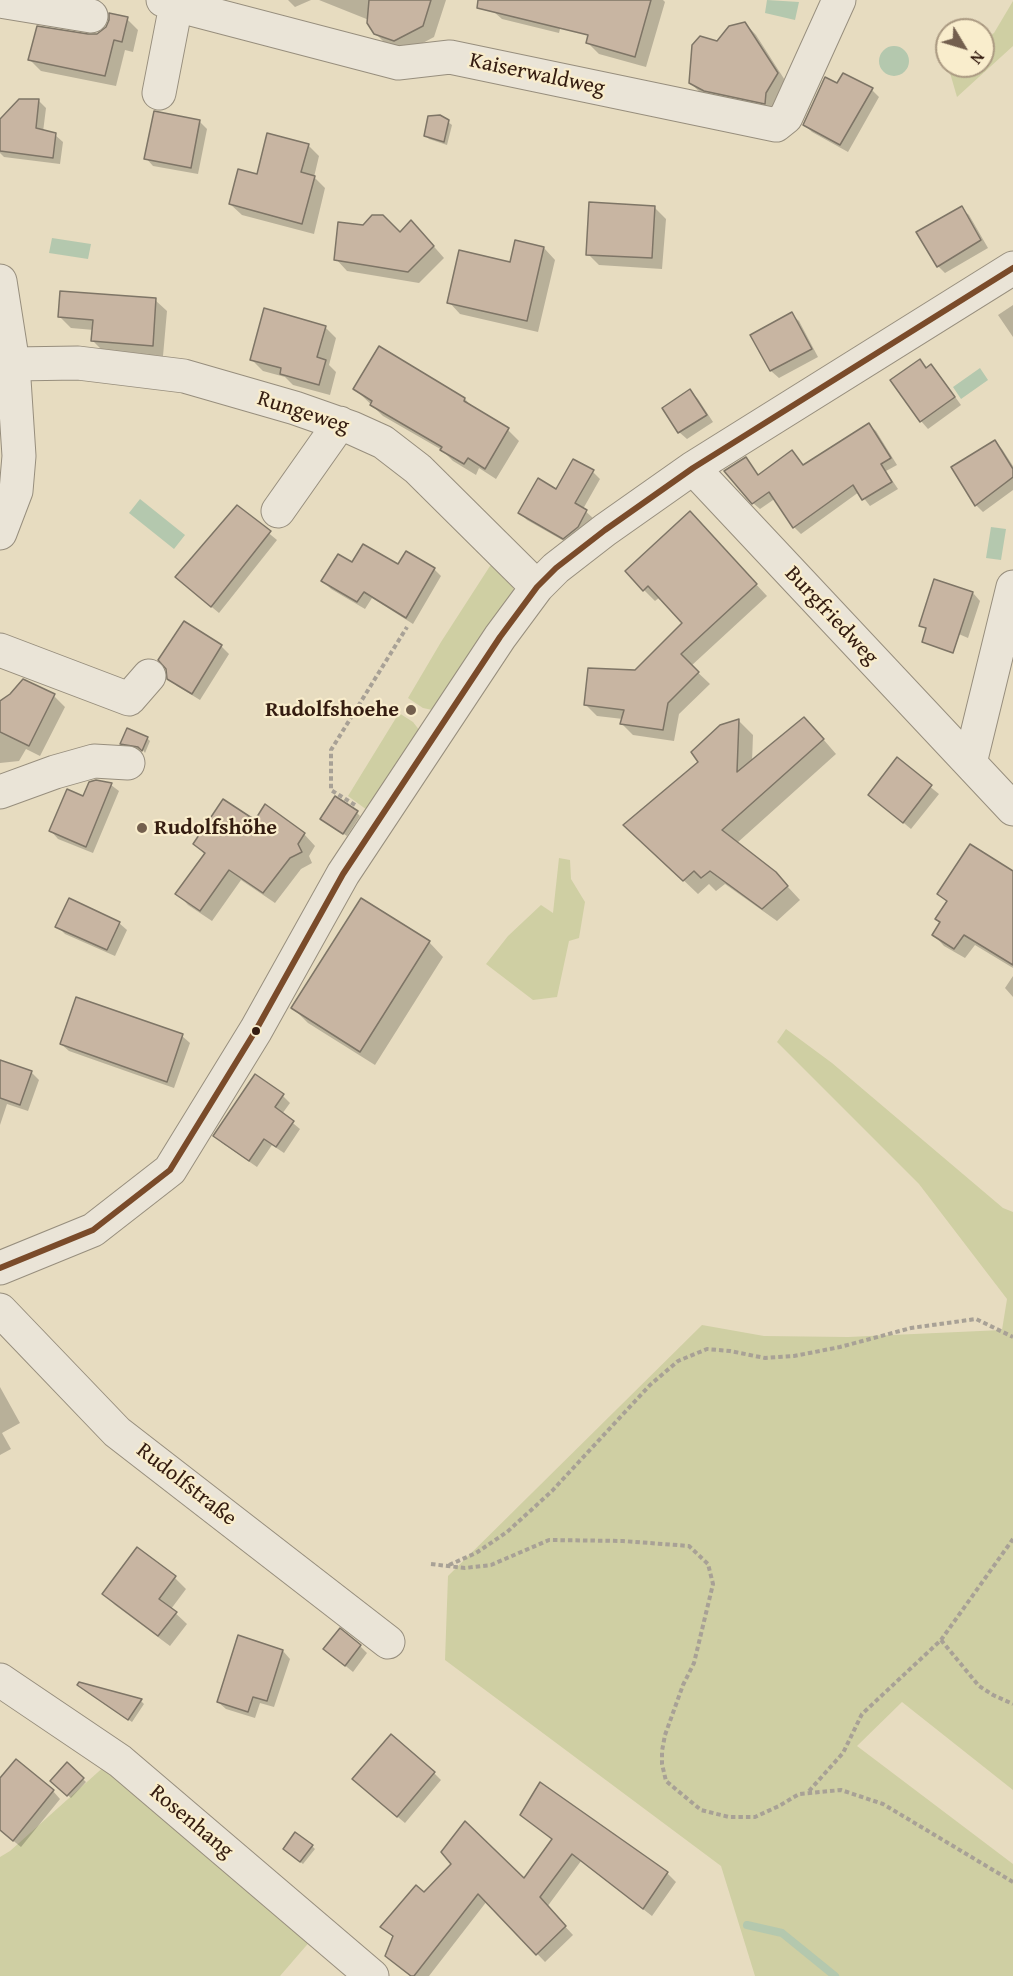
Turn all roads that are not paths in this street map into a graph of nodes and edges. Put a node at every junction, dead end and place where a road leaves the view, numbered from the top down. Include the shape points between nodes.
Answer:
1 (244, 0) edge
2 (839, 0) edge
3 (0, 1) edge
4 (169, 3) edge
5 (91, 16) dead end
6 (371, 37) dead end
7 (159, 93) dead end
8 (1013, 268) edge
9 (0, 281) edge
10 (13, 364) junction
11 (340, 423) junction
12 (693, 468) junction
13 (278, 511) dead end
14 (0, 533) edge
15 (537, 587) junction
16 (1013, 587) edge
17 (0, 650) edge
18 (149, 676) dead end
19 (128, 763) dead end
20 (970, 763) junction
21 (0, 792) edge
22 (1013, 809) edge
23 (0, 1268) edge
24 (0, 1310) edge
25 (388, 1642) dead end
26 (2, 1686) edge
27 (372, 1976) edge

1 - 6 street
2 - 4 street, Kaiserwaldweg via 786,117 776,125 450,57 398,63
3 - 5 street
4 - 7 street
8 - 12 street
9 - 10 street
10 - 11 street, Rungeweg via 78,363 184,376
10 - 14 street via 19,456 16,491
11 - 13 street
11 - 15 street, Rungeweg via 383,442 418,469
12 - 15 street via 556,568
12 - 20 street, Burgfriedweg
15 - 23 street via 343,874 256,1030 170,1170 93,1230
16 - 20 street
17 - 18 street via 129,699
19 - 21 street via 94,761
20 - 22 street, Burgfriedweg
24 - 25 street, Rudolfstraße via 117,1432
26 - 27 street, Rosenhang via 120,1761

